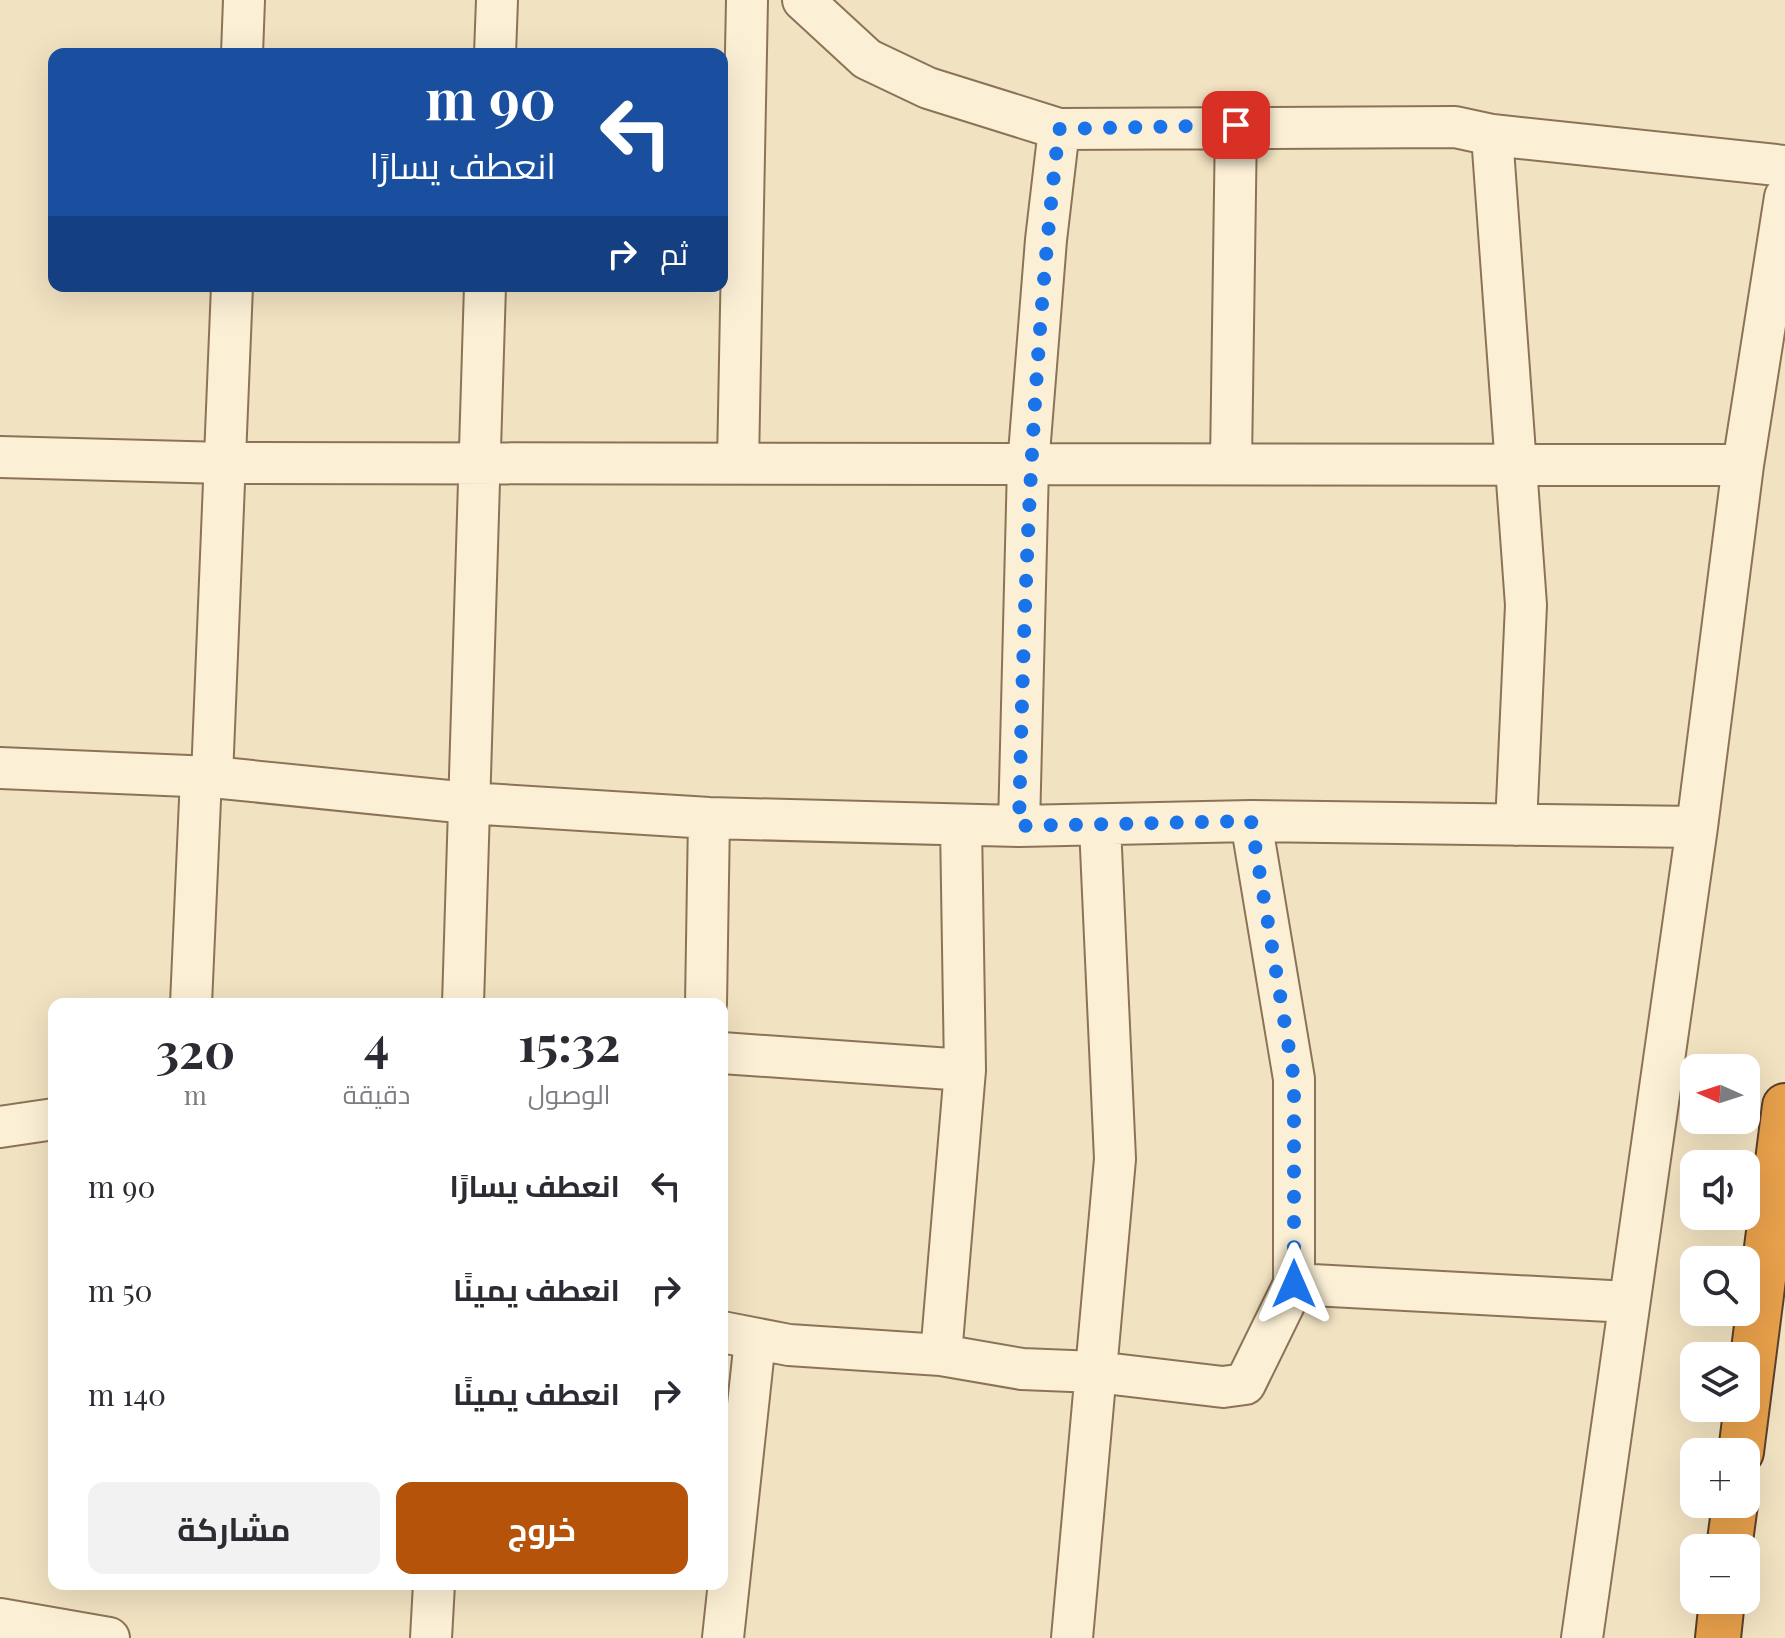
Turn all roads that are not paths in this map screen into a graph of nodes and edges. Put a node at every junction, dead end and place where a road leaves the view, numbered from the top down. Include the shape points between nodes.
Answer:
1 (244, 0) edge
2 (497, 0) edge
3 (747, 0) edge
4 (803, 0) edge
5 (242, 48) edge
6 (495, 48) edge
7 (1236, 125) junction
8 (1059, 129) junction
9 (1492, 135) junction
10 (1785, 166) edge
11 (1785, 197) edge
12 (232, 292) edge
13 (485, 292) edge
14 (0, 457) edge
15 (477, 462) junction
16 (224, 463) junction
17 (738, 463) junction
18 (1231, 463) junction
19 (1743, 465) junction
20 (1028, 466) junction
21 (1516, 466) junction
22 (0, 768) edge
23 (206, 777) junction
24 (468, 803) junction
25 (709, 818) junction
26 (1251, 821) junction
27 (961, 825) junction
28 (1516, 825) junction
29 (1019, 826) junction
30 (1100, 826) junction
31 (1697, 827) junction
32 (191, 998) edge
33 (463, 998) edge
34 (706, 998) edge
35 (728, 1053) edge
36 (965, 1070) junction
37 (1785, 1106) edge
38 (48, 1120) edge
39 (0, 1127) edge
40 (1294, 1284) junction
41 (1628, 1302) junction
42 (738, 1336) edge
43 (941, 1355) junction
44 (1096, 1372) junction
45 (1743, 1438) edge
46 (728, 1537) edge
47 (434, 1590) edge
48 (725, 1590) edge
49 (1721, 1614) edge
50 (0, 1619) edge
51 (109, 1638) edge
52 (431, 1638) edge
53 (723, 1638) edge
54 (1072, 1638) edge
55 (1582, 1638) edge
56 (1718, 1638) edge

1 - 5 street
2 - 6 street
3 - 17 street
4 - 8 street via 867,59 928,88
7 - 8 street
7 - 9 street via 1455,127
7 - 18 street
8 - 20 street
9 - 10 street
9 - 21 street
11 - 19 street
12 - 16 street
13 - 15 street
14 - 16 street
15 - 16 street
15 - 17 street
15 - 24 street
16 - 23 street
17 - 20 street
18 - 20 street
18 - 21 street
19 - 21 street
19 - 31 street
20 - 29 street
21 - 28 street via 1526,605
22 - 23 street
23 - 24 street
23 - 32 street
24 - 25 street
24 - 33 street
25 - 27 street
25 - 34 street
26 - 28 street
26 - 30 street
26 - 40 street via 1294,1079
27 - 29 street
27 - 36 street
28 - 31 street
29 - 30 street
30 - 44 street via 1115,1159
31 - 41 street
35 - 36 street
36 - 43 street
37 - 45 highway
38 - 39 street
40 - 41 street
40 - 44 street via 1245,1384 1223,1387
41 - 55 street
42 - 43 street
42 - 46 street
43 - 44 street via 1022,1369
44 - 54 street
47 - 52 street
48 - 53 street
49 - 56 highway
50 - 51 street

